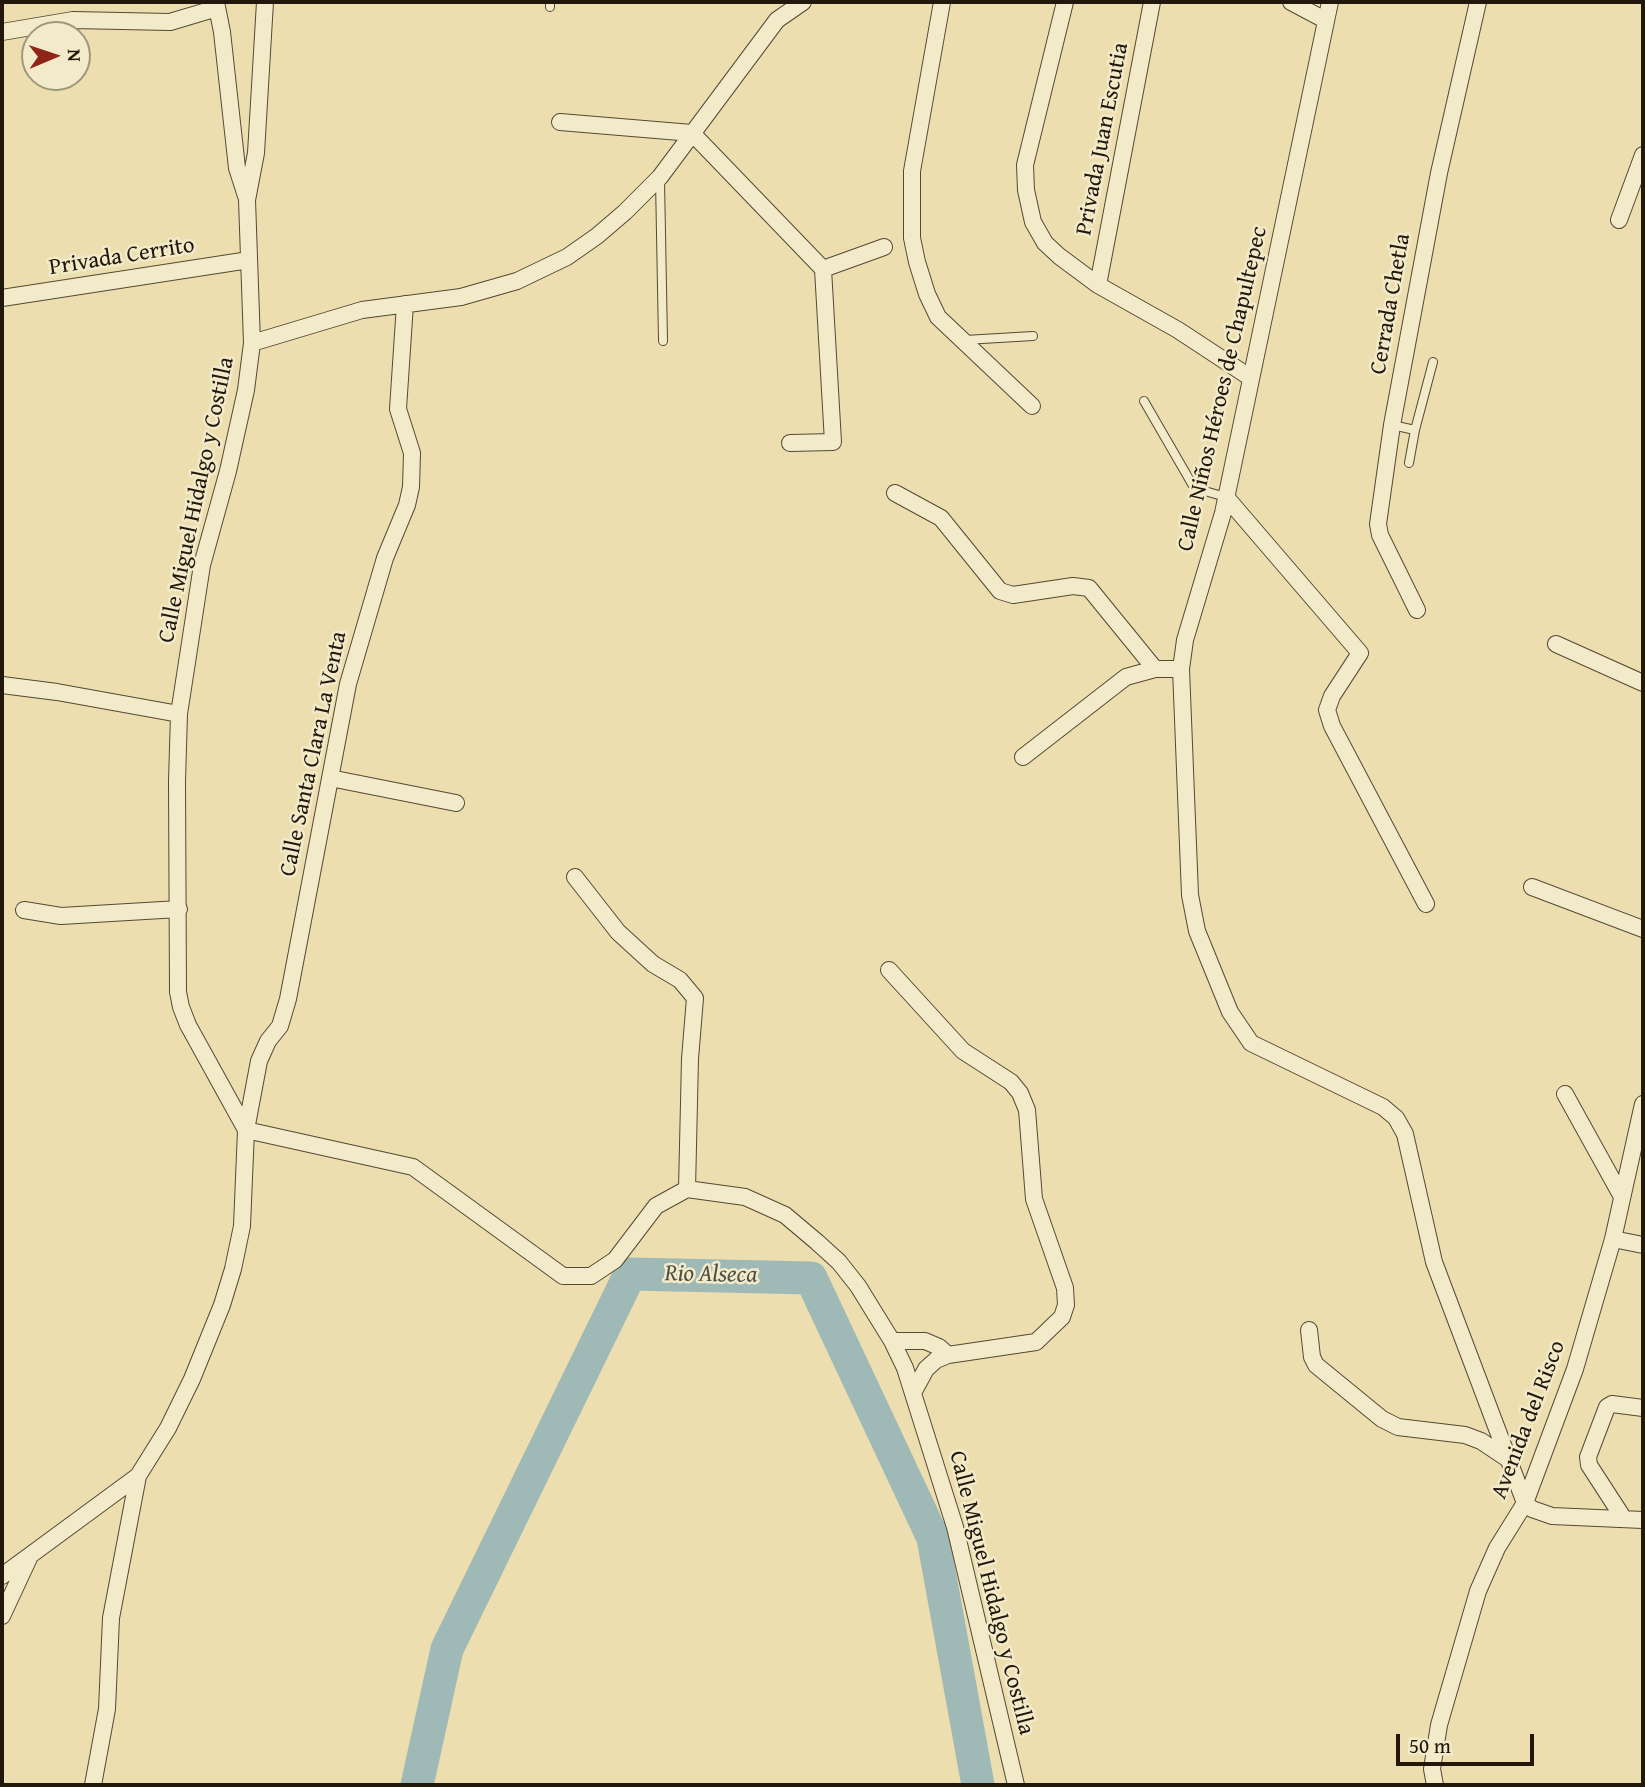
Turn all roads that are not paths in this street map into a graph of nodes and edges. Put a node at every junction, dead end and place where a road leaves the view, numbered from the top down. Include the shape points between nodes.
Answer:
1 (265, 2) edge
2 (803, 2) edge
3 (942, 2) edge
4 (1065, 2) edge
5 (1153, 2) edge
6 (1291, 2) edge
7 (1330, 2) edge
8 (1478, 2) edge
9 (217, 5) edge
10 (1325, 20) junction
11 (2, 32) edge
12 (560, 122) dead end
13 (692, 133) junction
14 (1643, 155) edge
15 (660, 177) junction
16 (247, 200) junction
17 (1619, 220) dead end
18 (884, 247) dead end
19 (249, 260) junction
20 (823, 269) junction
21 (1098, 285) junction
22 (2, 298) edge
23 (405, 304) junction
24 (1033, 336) dead end
25 (962, 340) junction
26 (663, 341) dead end
27 (252, 343) junction
28 (1433, 362) dead end
29 (1251, 378) junction
30 (1144, 401) dead end
31 (1032, 406) dead end
32 (1392, 425) junction
33 (1415, 430) junction
34 (790, 443) dead end
35 (1409, 463) dead end
36 (895, 493) dead end
37 (1226, 497) junction
38 (1418, 610) dead end
39 (1556, 644) dead end
40 (1181, 669) junction
41 (1155, 670) junction
42 (1643, 683) edge
43 (2, 685) edge
44 (179, 714) junction
45 (1023, 757) dead end
46 (330, 778) junction
47 (456, 803) dead end
48 (575, 877) dead end
49 (1532, 887) dead end
50 (1426, 904) dead end
51 (179, 909) junction
52 (24, 910) dead end
53 (1643, 929) edge
54 (889, 970) dead end
55 (1565, 1094) dead end
56 (1643, 1104) edge
57 (246, 1130) junction
58 (687, 1189) junction
59 (1622, 1197) junction
60 (1613, 1239) junction
61 (1643, 1245) edge
62 (1309, 1331) dead end
63 (892, 1341) junction
64 (948, 1355) junction
65 (913, 1393) junction
66 (1643, 1408) edge
67 (1508, 1459) junction
68 (138, 1476) junction
69 (1525, 1503) junction
70 (1624, 1519) junction
71 (1643, 1520) edge
72 (30, 1556) junction
73 (2, 1576) edge
74 (2, 1616) edge
75 (93, 1785) edge
76 (1016, 1785) edge
77 (1435, 1785) edge

1 - 16 street, Calle Miguel Hidalgo y Costilla via 256,153
2 - 13 street via 777,20
3 - 25 street via 912,171 912,238 927,295 938,317
4 - 21 street via 1025,165 1026,190 1033,222 1045,243
5 - 21 street, Privada Juan Escutia
6 - 10 street
7 - 10 street, Calle Niños Héroes de Chapultepec
8 - 32 street, Cerrada Chetla via 1439,173
9 - 11 street via 156,24 73,20
9 - 16 street via 237,168
10 - 29 street, Calle Niños Héroes de Chapultepec
12 - 13 street
13 - 15 street
13 - 20 street
14 - 17 street
15 - 23 street via 625,212 567,257 517,281 472,294
15 - 26 lane
16 - 19 street, Calle Miguel Hidalgo y Costilla
18 - 20 street
19 - 22 street, Privada Cerrito
19 - 27 street, Calle Miguel Hidalgo y Costilla
20 - 34 street via 833,442
21 - 29 street
23 - 27 street via 362,310
23 - 46 street, Calle Santa Clara La Venta via 397,409 412,453 411,487 348,684
24 - 25 lane
25 - 31 street
27 - 44 street, Calle Miguel Hidalgo y Costilla via 228,471 202,565
28 - 33 lane
29 - 37 street, Calle Niños Héroes de Chapultepec
30 - 37 lane via 1192,484
32 - 33 lane
32 - 38 street, Cerrada Chetla via 1378,524
33 - 35 lane
36 - 41 street via 941,518 1000,591 1013,595 1073,586 1089,589
37 - 40 street, Calle Niños Héroes de Chapultepec
37 - 50 street via 1360,653 1327,710
39 - 42 street
40 - 41 street
40 - 67 street, Calle Niños Héroes de Chapultepec via 1190,895 1197,931 1215,978 1251,1043 1383,1107 1405,1134 1434,1262
41 - 45 street via 1126,677
43 - 44 street
44 - 51 street, Calle Miguel Hidalgo y Costilla
46 - 47 street
46 - 57 street, Calle Santa Clara La Venta via 288,999 280,1026 259,1061
48 - 58 street via 618,932 653,964 680,980 695,998
49 - 53 street
51 - 52 street via 61,916
51 - 57 street, Calle Miguel Hidalgo y Costilla via 181,1007
54 - 64 street via 962,1051 1011,1082 1020,1093 1027,1110 1034,1199 1065,1288 1062,1317 1036,1342
55 - 59 street
56 - 59 street, Avenida del Risco
57 - 58 street via 413,1167 563,1276 591,1276 615,1260 656,1206
57 - 68 street via 242,1226 226,1293 192,1379
58 - 63 street, Calle Miguel Hidalgo y Costilla via 745,1198 785,1215 839,1262
59 - 60 street, Avenida del Risco
60 - 61 street
60 - 69 street, Avenida del Risco via 1575,1369
62 - 67 street via 1316,1365 1382,1419 1398,1427 1465,1435
63 - 64 street via 925,1341
63 - 65 street, Calle Miguel Hidalgo y Costilla
64 - 65 street via 926,1368
65 - 76 street, Calle Miguel Hidalgo y Costilla via 955,1527
66 - 70 street via 1607,1407 1588,1457
67 - 69 street, Calle Niños Héroes de Chapultepec
68 - 72 street
68 - 75 street via 111,1618 107,1709
69 - 70 street via 1552,1516
69 - 77 street, Avenida del Risco via 1478,1591 1439,1725 1432,1769
70 - 71 street
72 - 73 street
72 - 74 street

